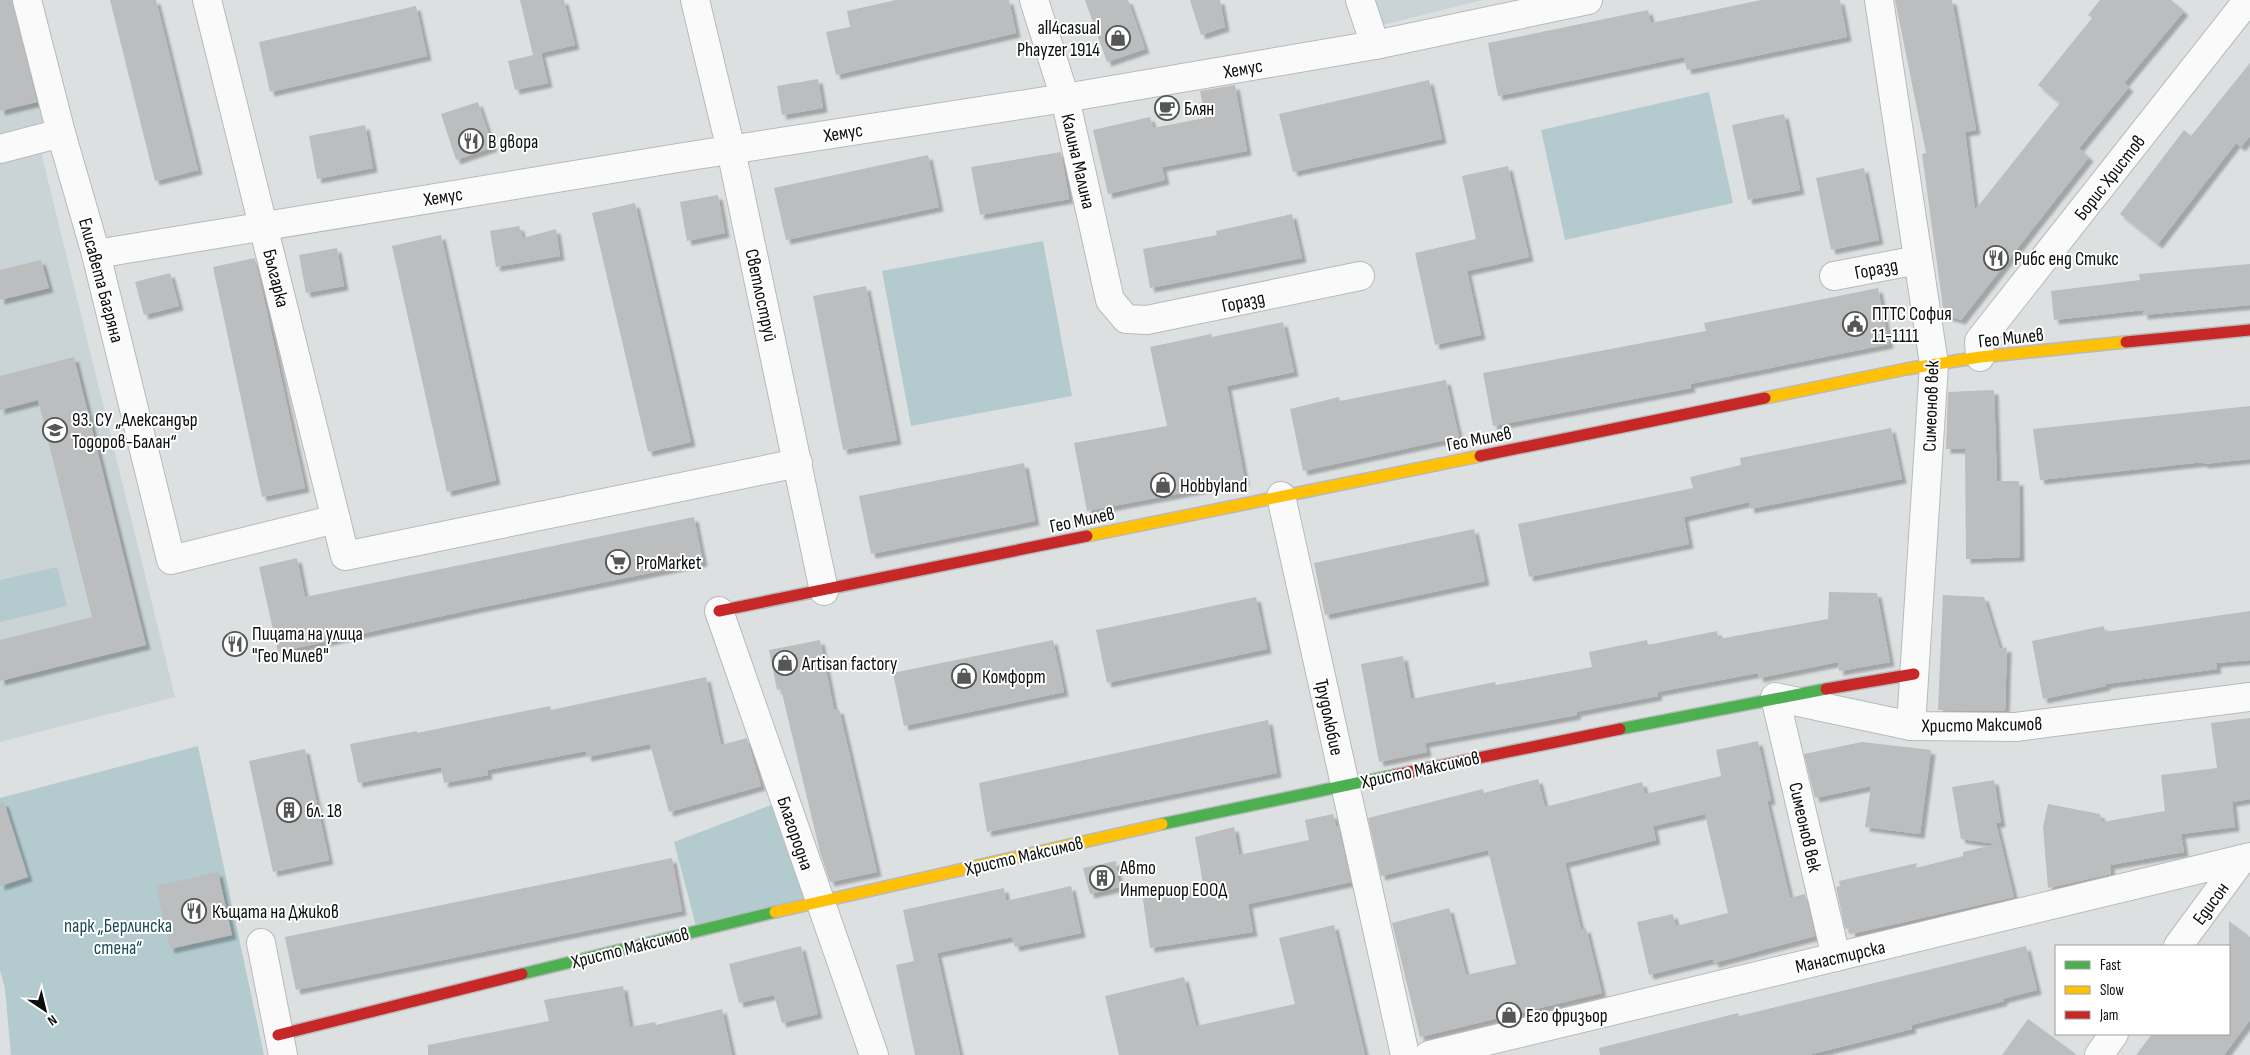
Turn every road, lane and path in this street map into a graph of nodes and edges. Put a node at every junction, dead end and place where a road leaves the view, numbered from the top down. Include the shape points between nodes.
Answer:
1 (27, 0) edge
2 (207, 0) edge
3 (695, 0) edge
4 (1034, 0) edge
5 (1360, 0) edge
6 (1588, 0) edge
7 (1879, 0) edge
8 (2248, 0) edge
9 (1375, 45) junction
10 (1065, 98) junction
11 (61, 133) junction
12 (0, 149) edge
13 (731, 150) junction
14 (264, 225) junction
15 (96, 254) junction
16 (1918, 260) junction
17 (1360, 276) dead end
18 (1834, 276) dead end
19 (1126, 319) joint
20 (2250, 330) edge
21 (1980, 357) junction
22 (1934, 364) junction
23 (798, 463) junction
24 (1281, 496) junction
25 (336, 519) junction
26 (824, 591) junction
27 (719, 611) joint
28 (1914, 674) junction
29 (1775, 697) junction
30 (2250, 697) edge
31 (1911, 726) junction
32 (1345, 784) junction
33 (2246, 858) edge
34 (819, 901) junction
35 (261, 943) dead end
36 (2179, 945) edge
37 (1836, 957) junction
38 (2113, 1035) edge
39 (280, 1045) edge
40 (874, 1055) edge
41 (1406, 1055) edge
42 (1429, 1055) edge
43 (2099, 1055) edge

1 - 11 street, Елисавета Багряна
2 - 14 street, Българка
3 - 13 street, Светлоструй
4 - 10 street, Калина Малина
5 - 9 street
6 - 9 street, Хемус
7 - 16 street, Симеонов век
8 - 21 street, Борис Христов via 1978,342
9 - 10 street, Хемус
10 - 13 street, Хемус
10 - 19 street, Калина Малина via 1110,300
11 - 12 street
11 - 15 street, Елисавета Багряна
13 - 14 street, Хемус
13 - 23 street, Светлоструй
14 - 15 street, Хемус
14 - 25 street, Българка
15 - 25 street, Елисавета Багряна via 171,560
16 - 18 street, Горазд
16 - 22 street, Симеонов век
17 - 19 street, Горазд via 1147,320
20 - 21 street, Гео Милев
21 - 22 street, Гео Милев
22 - 24 street, Гео Милев
22 - 28 street, Симеонов век
23 - 25 street, Българка via 345,556
23 - 26 street, Светлоструй
24 - 26 street, Гео Милев
24 - 32 street, Трудолюбие
26 - 27 street, Гео Милев
27 - 34 street, Благородна
28 - 29 street, Христо Максимов
28 - 31 street, Симеонов век
29 - 31 street, Христо Максимов
29 - 32 street, Христо Максимов
29 - 37 street, Симеонов век
30 - 31 street, Христо Максимов via 2016,727
32 - 34 street, Христо Максимов
32 - 41 street, Трудолюбие
33 - 36 street, Едисон
33 - 37 street, Манастирска
34 - 39 street, Христо Максимов
34 - 40 street, Благородна
35 - 39 street
37 - 42 street, Манастирска
38 - 43 street

